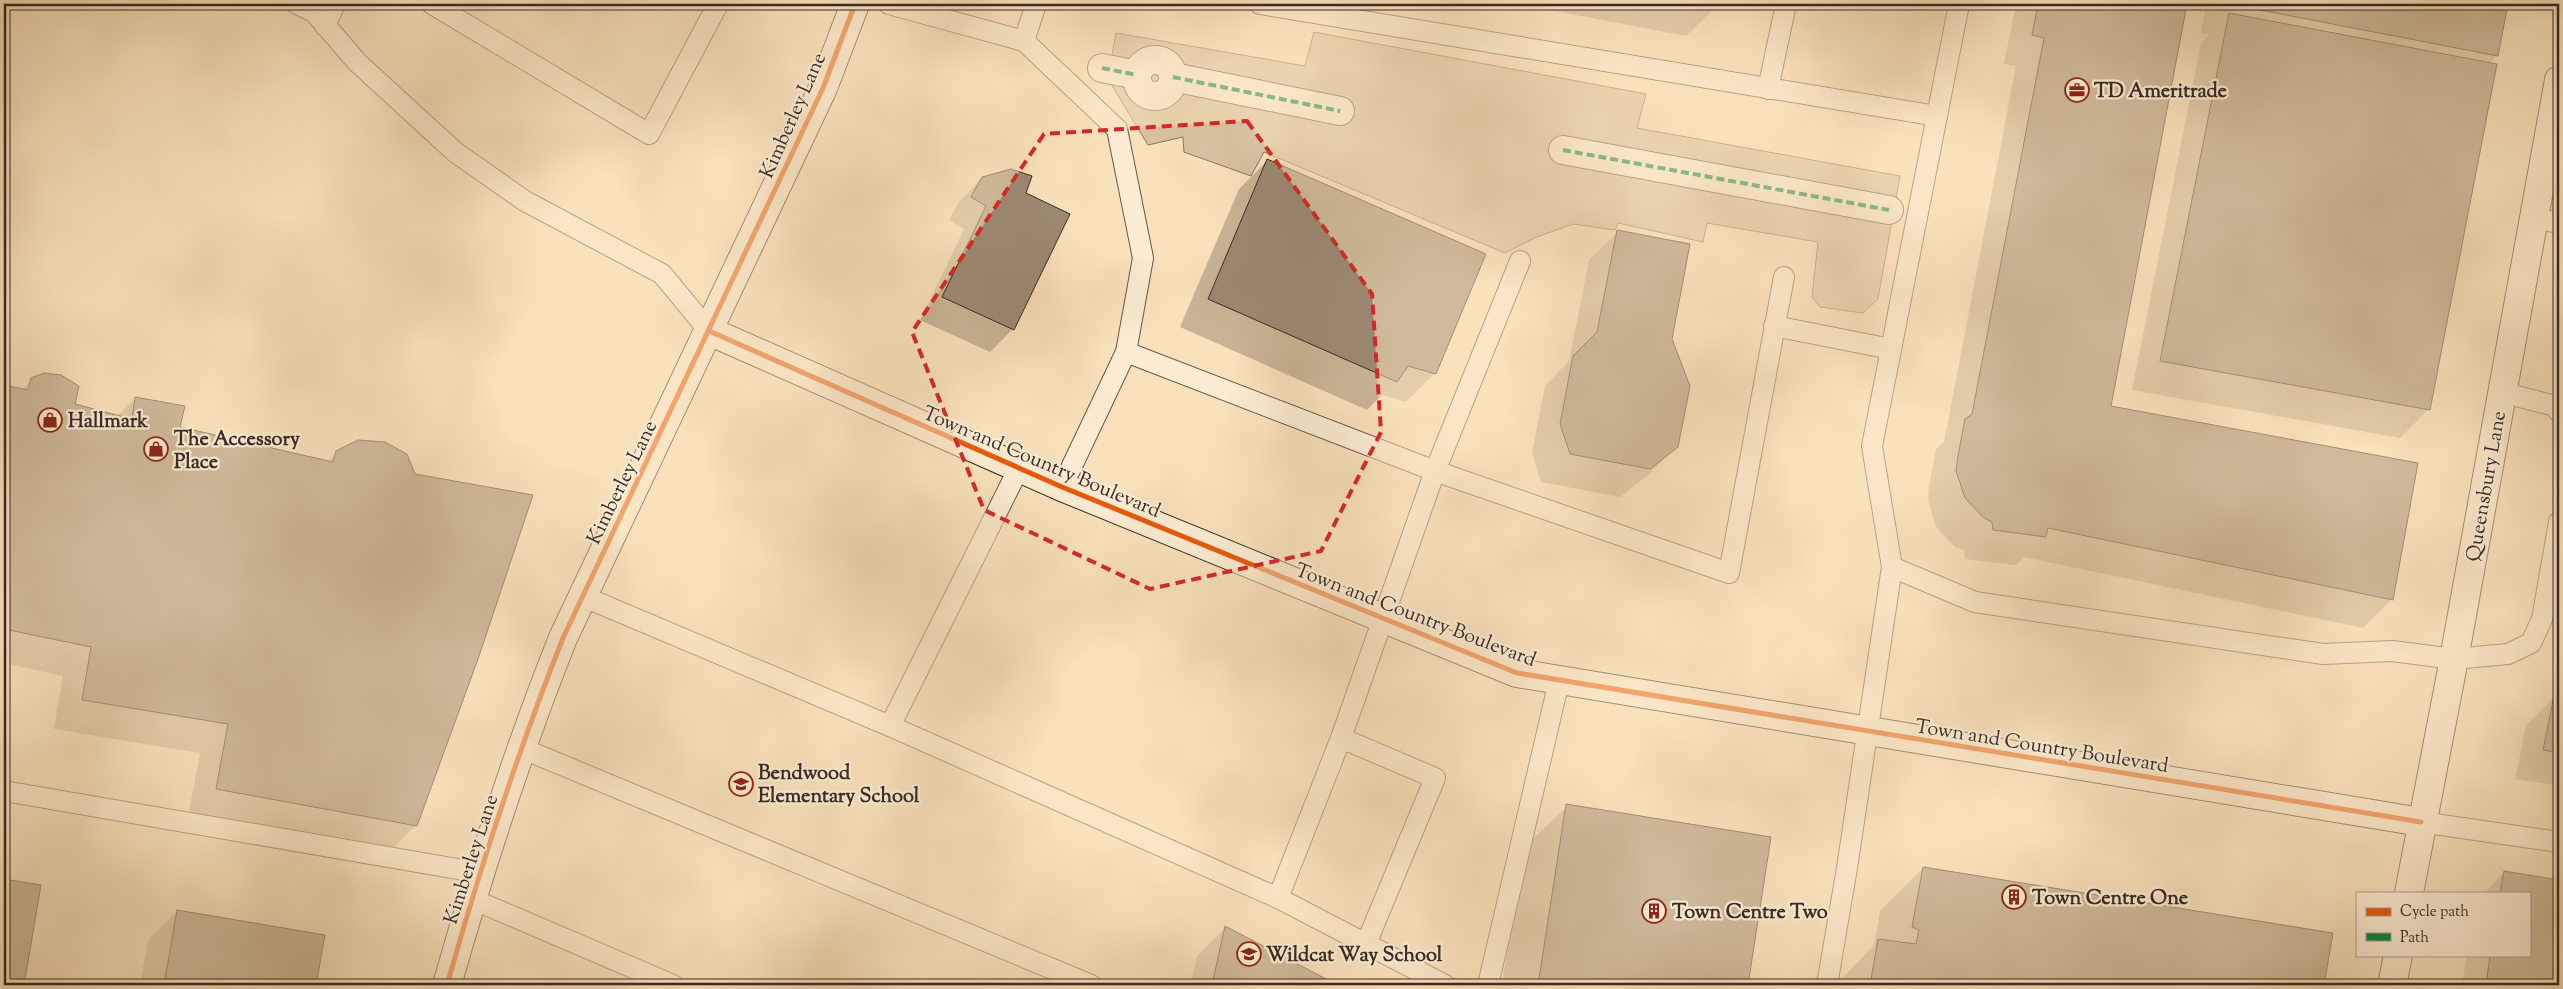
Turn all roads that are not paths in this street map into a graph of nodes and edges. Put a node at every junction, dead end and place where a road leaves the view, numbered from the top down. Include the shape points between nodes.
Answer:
1 (297, 4) edge
2 (335, 4) edge
3 (432, 4) edge
4 (718, 4) edge
5 (855, 4) edge
6 (889, 4) edge
7 (1036, 4) edge
8 (1260, 4) edge
9 (1786, 4) edge
10 (1959, 4) edge
11 (326, 26) junction
12 (1024, 41) junction
13 (1102, 68) dead end
14 (2559, 80) edge
15 (1768, 89) junction
16 (1340, 111) dead end
17 (1937, 116) junction
18 (1563, 150) dead end
19 (1889, 210) dead end
20 (2546, 220) edge
21 (1520, 261) dead end
22 (1784, 278) dead end
23 (1774, 326) junction
24 (710, 331) junction
25 (1890, 349) junction
26 (1126, 352) junction
27 (2501, 392) junction
28 (2559, 412) edge
29 (1019, 468) junction
30 (1435, 471) junction
31 (1062, 487) junction
32 (2559, 522) edge
33 (1892, 567) junction
34 (582, 596) junction
35 (1383, 620) junction
36 (2454, 659) junction
37 (1558, 681) junction
38 (890, 726) junction
39 (1867, 732) junction
40 (1341, 738) junction
41 (521, 748) junction
42 (4, 791) edge
43 (2421, 822) junction
44 (2559, 842) edge
45 (481, 873) junction
46 (2409, 892) edge
47 (1278, 898) junction
48 (472, 899) junction
49 (1366, 944) junction
50 (2398, 956) edge
51 (447, 985) edge
52 (672, 985) edge
53 (1091, 985) edge
54 (1445, 985) edge
55 (1488, 985) edge
56 (1827, 985) edge
57 (2392, 985) edge

1 - 11 lane via 314,12
2 - 11 lane
3 - 4 lane via 649,134
5 - 24 street, Kimberley Lane via 823,88
6 - 12 lane
7 - 12 lane
8 - 15 lane
9 - 15 lane
10 - 17 lane
11 - 24 lane via 357,62 455,152 525,201 662,274
12 - 26 lane via 1117,129 1143,258
13 - 16 street via 1137,75 1139,87 1154,97 1166,93 1174,77
14 - 20 street, Queensbury Lane
15 - 17 lane
17 - 25 lane
18 - 19 street
20 - 27 street, Queensbury Lane
21 - 30 lane
22 - 23 lane
23 - 25 lane
23 - 30 lane via 1729,573
24 - 29 street, Town and Country Boulevard
24 - 34 street, Kimberley Lane
25 - 33 lane via 1872,446
26 - 30 lane
26 - 31 lane
27 - 28 lane via 2555,406
27 - 36 street, Queensbury Lane
29 - 31 street, Town and Country Boulevard
29 - 38 lane
30 - 35 lane
31 - 35 street, Town and Country Boulevard
32 - 36 lane via 2542,619 2531,643 2508,654
33 - 36 lane via 1975,602 2322,654 2392,651
33 - 39 lane
34 - 38 lane
34 - 41 street, Kimberley Lane via 562,638
35 - 37 street, Town and Country Boulevard via 1517,673
35 - 40 lane
36 - 43 street, Queensbury Lane
37 - 39 street, Town and Country Boulevard
37 - 55 lane
38 - 47 lane
39 - 43 street, Town and Country Boulevard
39 - 56 lane
40 - 47 lane
40 - 49 lane via 1435,778
41 - 45 street, Kimberley Lane
41 - 53 lane
42 - 45 lane
43 - 44 lane, Town and Country Boulevard
43 - 46 street, Queensbury Lane
45 - 48 street, Kimberley Lane
47 - 49 lane
48 - 51 street, Kimberley Lane
48 - 52 lane
49 - 54 lane
50 - 57 street

